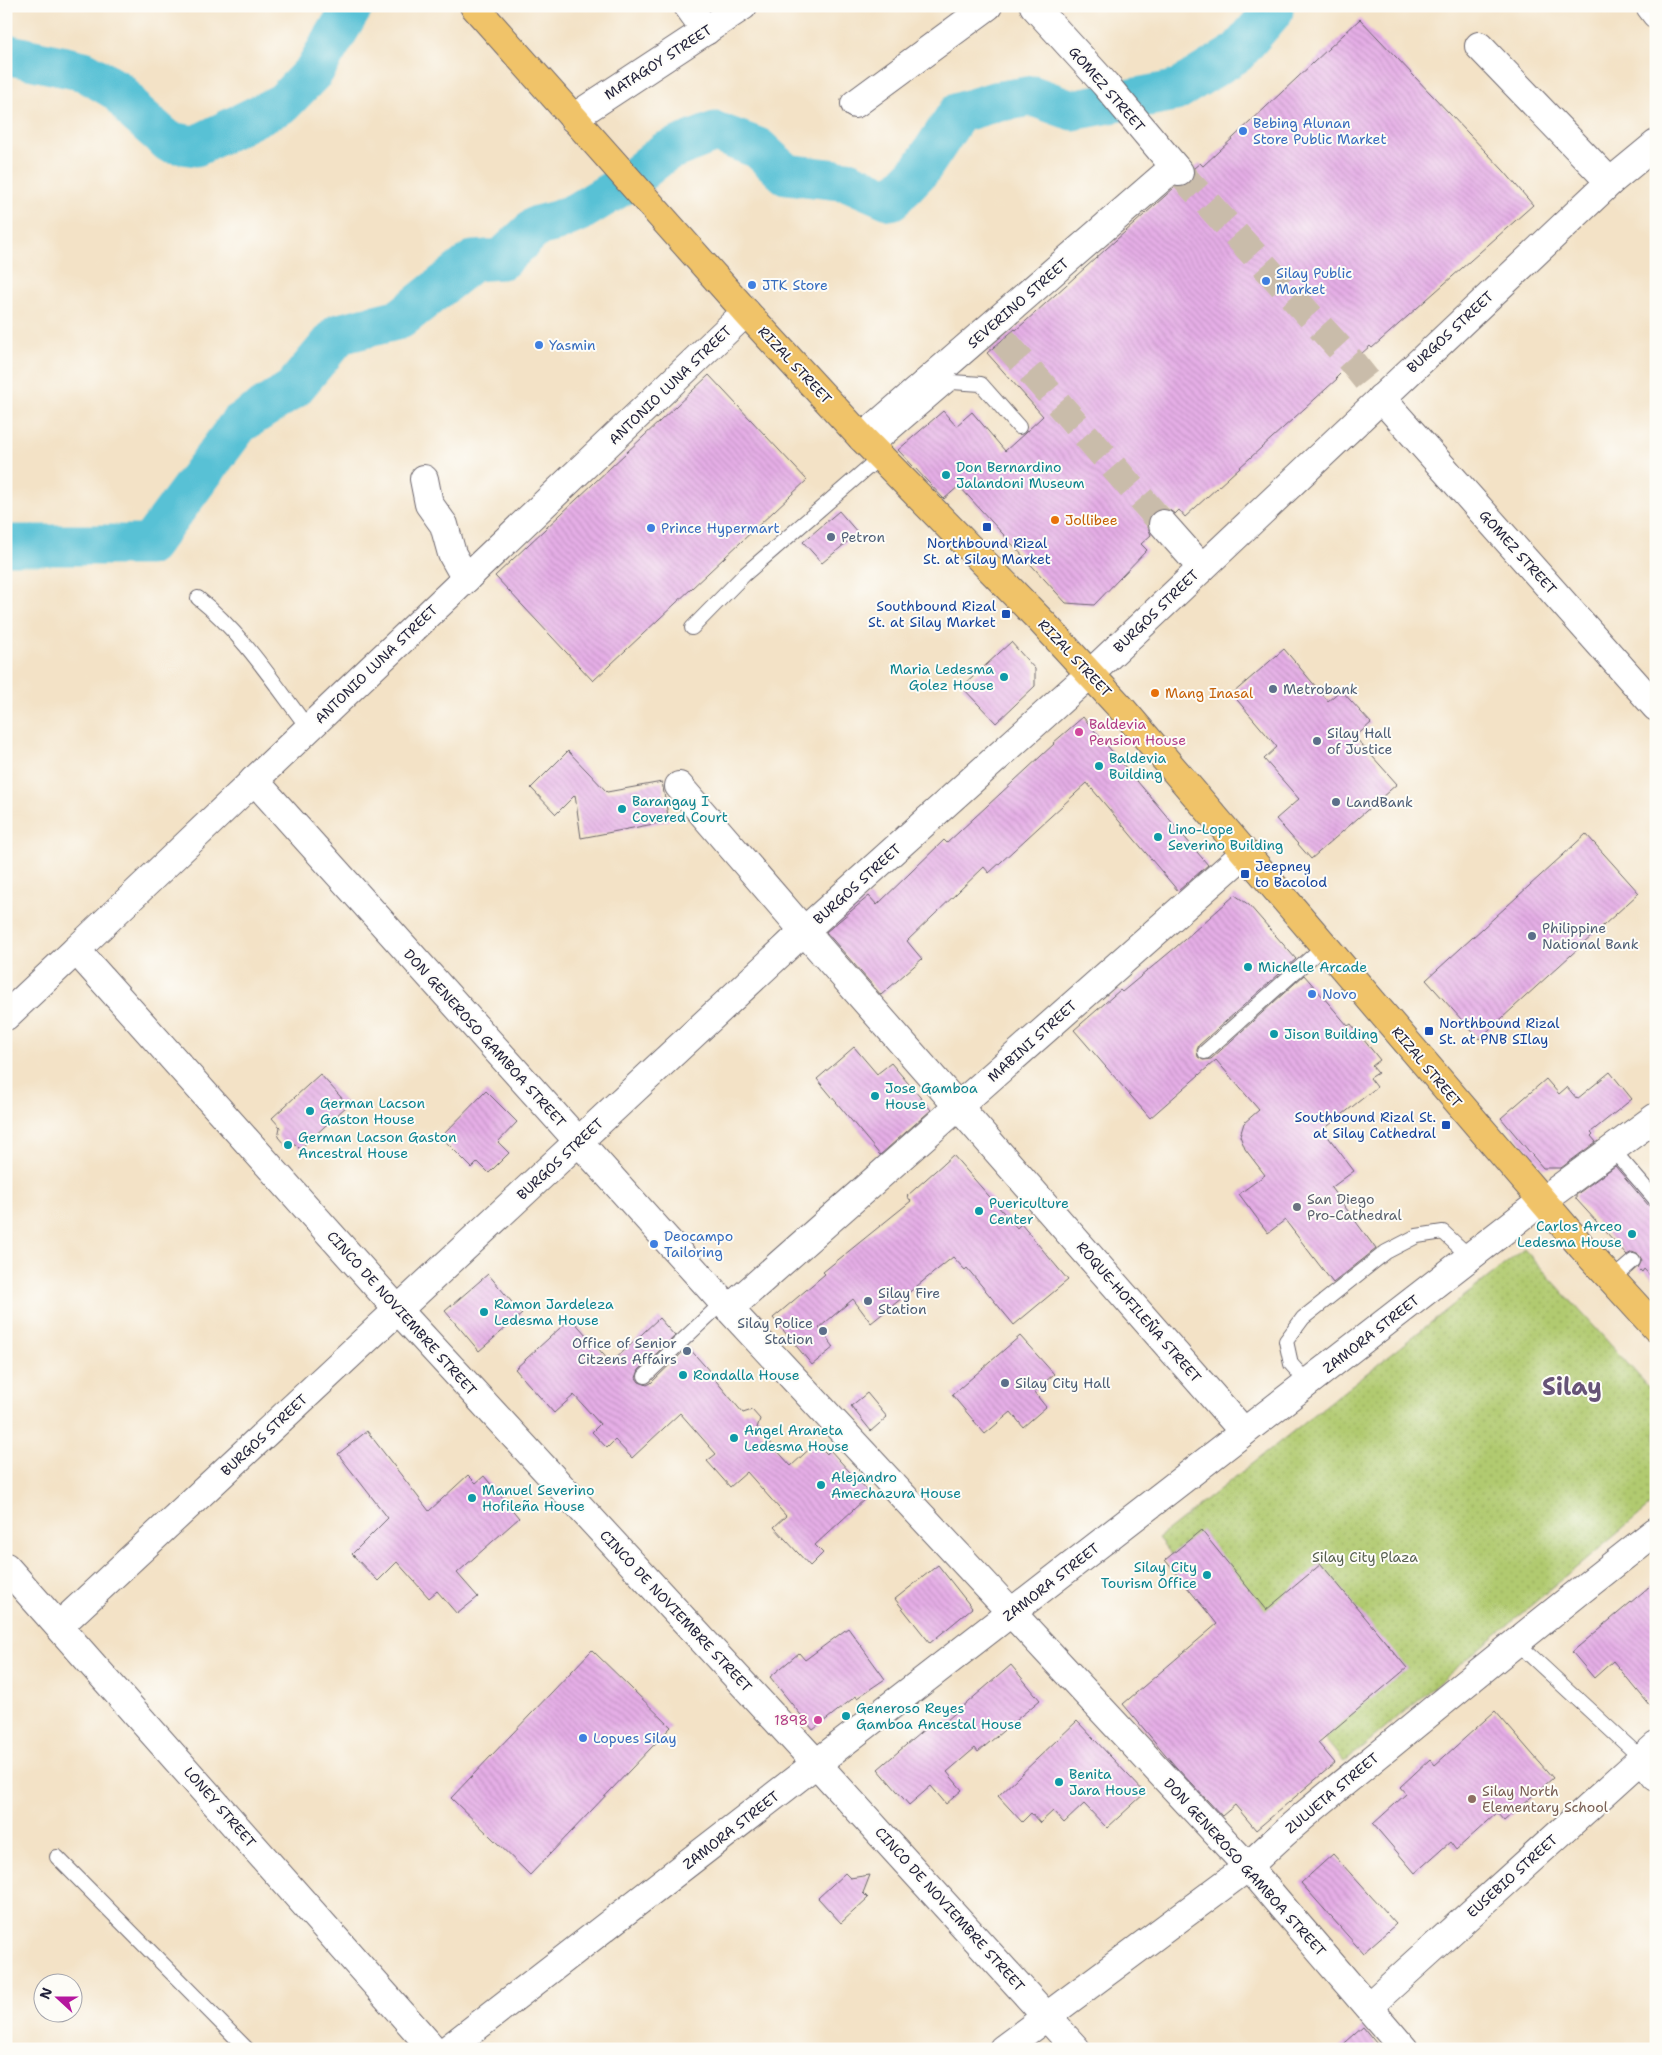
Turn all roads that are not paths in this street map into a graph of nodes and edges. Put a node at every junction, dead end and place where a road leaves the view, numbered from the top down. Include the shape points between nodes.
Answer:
1 (474, 6) edge
2 (688, 6) edge
3 (743, 6) edge
4 (988, 6) edge
5 (1034, 6) edge
6 (1650, 6) edge
7 (1656, 14) edge
8 (706, 31) junction
9 (1479, 46) dead end
10 (855, 104) dead end
11 (573, 118) junction
12 (1656, 144) edge
13 (1177, 170) joint
14 (1610, 182) junction
15 (746, 312) junction
16 (1381, 398) junction
17 (1020, 427) dead end
18 (872, 448) junction
19 (424, 479) dead end
20 (1163, 524) tunnel mouth
21 (1202, 568) junction
22 (466, 579) junction
23 (198, 598) dead end
24 (692, 628) dead end
25 (1090, 674) junction
26 (1656, 707) edge
27 (308, 728) junction
28 (254, 780) junction
29 (679, 786) dead end
30 (1245, 853) junction
31 (804, 931) junction
32 (1324, 946) junction
33 (76, 950) junction
34 (6, 1016) edge
35 (1205, 1052) dead end
36 (958, 1106) junction
37 (1656, 1116) edge
38 (578, 1142) junction
39 (1612, 1149) junction
40 (1656, 1200) edge
41 (1542, 1201) junction
42 (1470, 1257) junction
43 (1633, 1261) dead end
44 (1611, 1280) junction
45 (726, 1306) junction
46 (398, 1310) junction
47 (1656, 1328) edge
48 (645, 1376) dead end
49 (1308, 1384) junction
50 (1244, 1432) junction
51 (1656, 1531) edge
52 (6, 1567) edge
53 (1011, 1613) junction
54 (59, 1626) junction
55 (1516, 1642) junction
56 (1651, 1760) edge
57 (816, 1763) junction
58 (57, 1857) dead end
59 (1248, 1867) junction
60 (1369, 2006) junction
61 (1046, 2016) junction
62 (1067, 2045) edge
63 (246, 2049) edge
64 (433, 2049) edge
65 (448, 2049) edge
66 (1002, 2049) edge
67 (1404, 2049) edge

1 - 11 main road, RIZAL STREET
2 - 8 street
3 - 8 street, MATAGOY STREET
4 - 10 street
5 - 13 street, GOMEZ STREET
6 - 7 street
8 - 11 street, MATAGOY STREET
9 - 14 street
11 - 15 main road, RIZAL STREET
12 - 14 street, BURGOS STREET
13 - 18 street, SEVERINO STREET
14 - 16 street, BURGOS STREET
15 - 18 main road, RIZAL STREET
15 - 22 street, ANTONIO LUNA STREET
16 - 21 street, BURGOS STREET
16 - 26 street, GOMEZ STREET
17 - 18 lane via 981,384 952,382
18 - 24 lane
18 - 25 main road, RIZAL STREET
19 - 22 street via 429,504 444,525 452,554
20 - 21 street
21 - 25 street, BURGOS STREET
22 - 27 street, ANTONIO LUNA STREET
23 - 27 lane via 220,615
25 - 30 main road, RIZAL STREET
25 - 31 street, BURGOS STREET
27 - 28 street, ANTONIO LUNA STREET
28 - 33 street, ANTONIO LUNA STREET
28 - 38 street, DON GENEROSO GAMBOA STREET
29 - 31 street, ROQUE-HOFILEÑA STREET
30 - 32 main road, RIZAL STREET
30 - 36 street, MABINI STREET
31 - 36 street, ROQUE-HOFILEÑA STREET
31 - 38 street, BURGOS STREET
32 - 35 lane
32 - 41 main road, RIZAL STREET
33 - 34 street, ANTONIO LUNA STREET
33 - 46 street, CINCO DE NOVIEMBRE STREET
36 - 45 street, MABINI STREET
36 - 50 street, ROQUE-HOFILEÑA STREET
37 - 39 street, ZAMORA STREET
38 - 45 street, DON GENEROSO GAMBOA STREET
38 - 46 street, BURGOS STREET
39 - 40 lane
39 - 41 street, ZAMORA STREET
41 - 42 street, ZAMORA STREET
41 - 44 main road, RIZAL STREET
42 - 49 street, ZAMORA STREET
42 - 49 lane via 1444,1232 1417,1236 1386,1252 1303,1318 1286,1341 1291,1364
43 - 44 lane
44 - 47 main road, RIZAL STREET
45 - 48 lane
45 - 53 street, DON GENEROSO GAMBOA STREET
46 - 54 street, BURGOS STREET
46 - 57 street, CINCO DE NOVIEMBRE STREET
49 - 50 street, ZAMORA STREET
50 - 53 street, ZAMORA STREET
51 - 55 street, ZULUETA STREET
52 - 54 street, LONEY STREET
53 - 57 street, ZAMORA STREET
53 - 59 street, DON GENEROSO GAMBOA STREET
54 - 64 street, LONEY STREET
55 - 56 lane
55 - 59 street, ZULUETA STREET via 1283,1833
56 - 60 street, EUSEBIO STREET
57 - 61 street, CINCO DE NOVIEMBRE STREET
57 - 65 street, ZAMORA STREET
58 - 63 lane
59 - 60 street, DON GENEROSO GAMBOA STREET
59 - 61 street, ZULUETA STREET
60 - 67 street, DON GENEROSO GAMBOA STREET
61 - 62 street, CINCO DE NOVIEMBRE STREET
61 - 66 street, ZULUETA STREET

